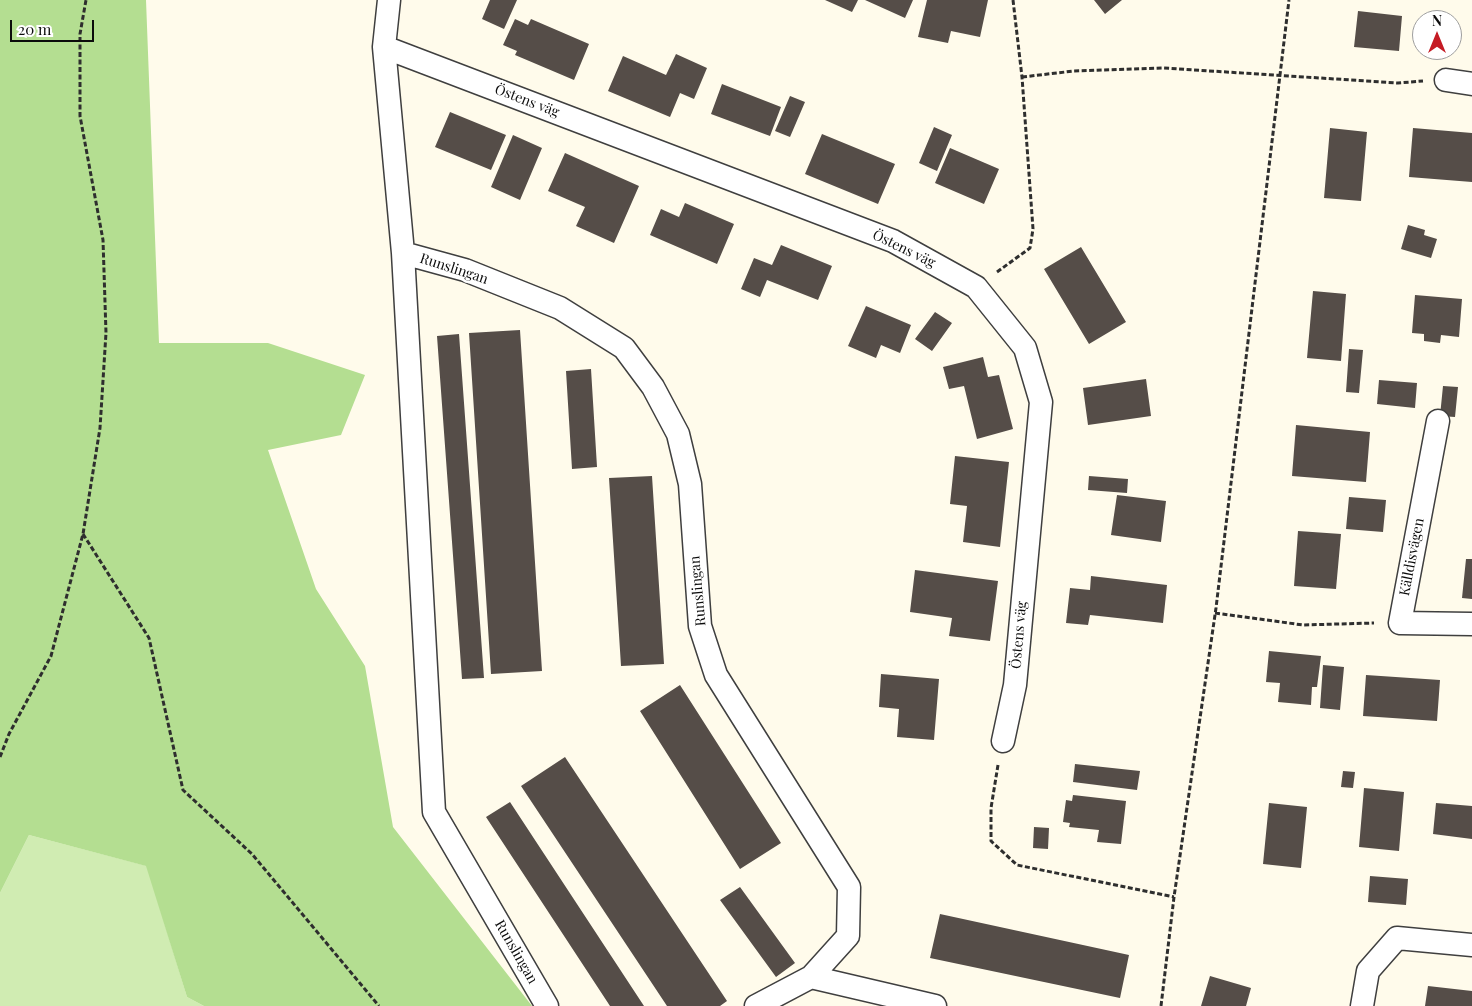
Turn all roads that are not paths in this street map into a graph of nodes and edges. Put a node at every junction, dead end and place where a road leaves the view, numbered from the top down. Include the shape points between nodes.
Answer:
1 (389, 0) edge
2 (384, 47) junction
3 (1446, 80) road end
4 (1472, 84) edge
5 (404, 253) junction
6 (1438, 421) dead end
7 (1472, 624) edge
8 (1003, 741) road end
9 (1472, 945) edge
10 (811, 977) junction
11 (547, 1006) edge
12 (756, 1006) edge
13 (935, 1006) edge
14 (1362, 1006) edge

1 - 2 street, Runslingan
2 - 5 street, Runslingan
2 - 8 street, Östens väg via 893,241 976,287 1025,348 1041,402 1015,685
3 - 4 street
5 - 10 street, Runslingan via 465,270 560,308 624,348 653,387 678,434 690,484 700,626 716,675 849,887 848,936
5 - 11 street, Runslingan via 434,812
6 - 7 street, Källdisvägen via 1400,623
9 - 14 street via 1397,938 1368,971
10 - 12 street, Runslingan
10 - 13 street

